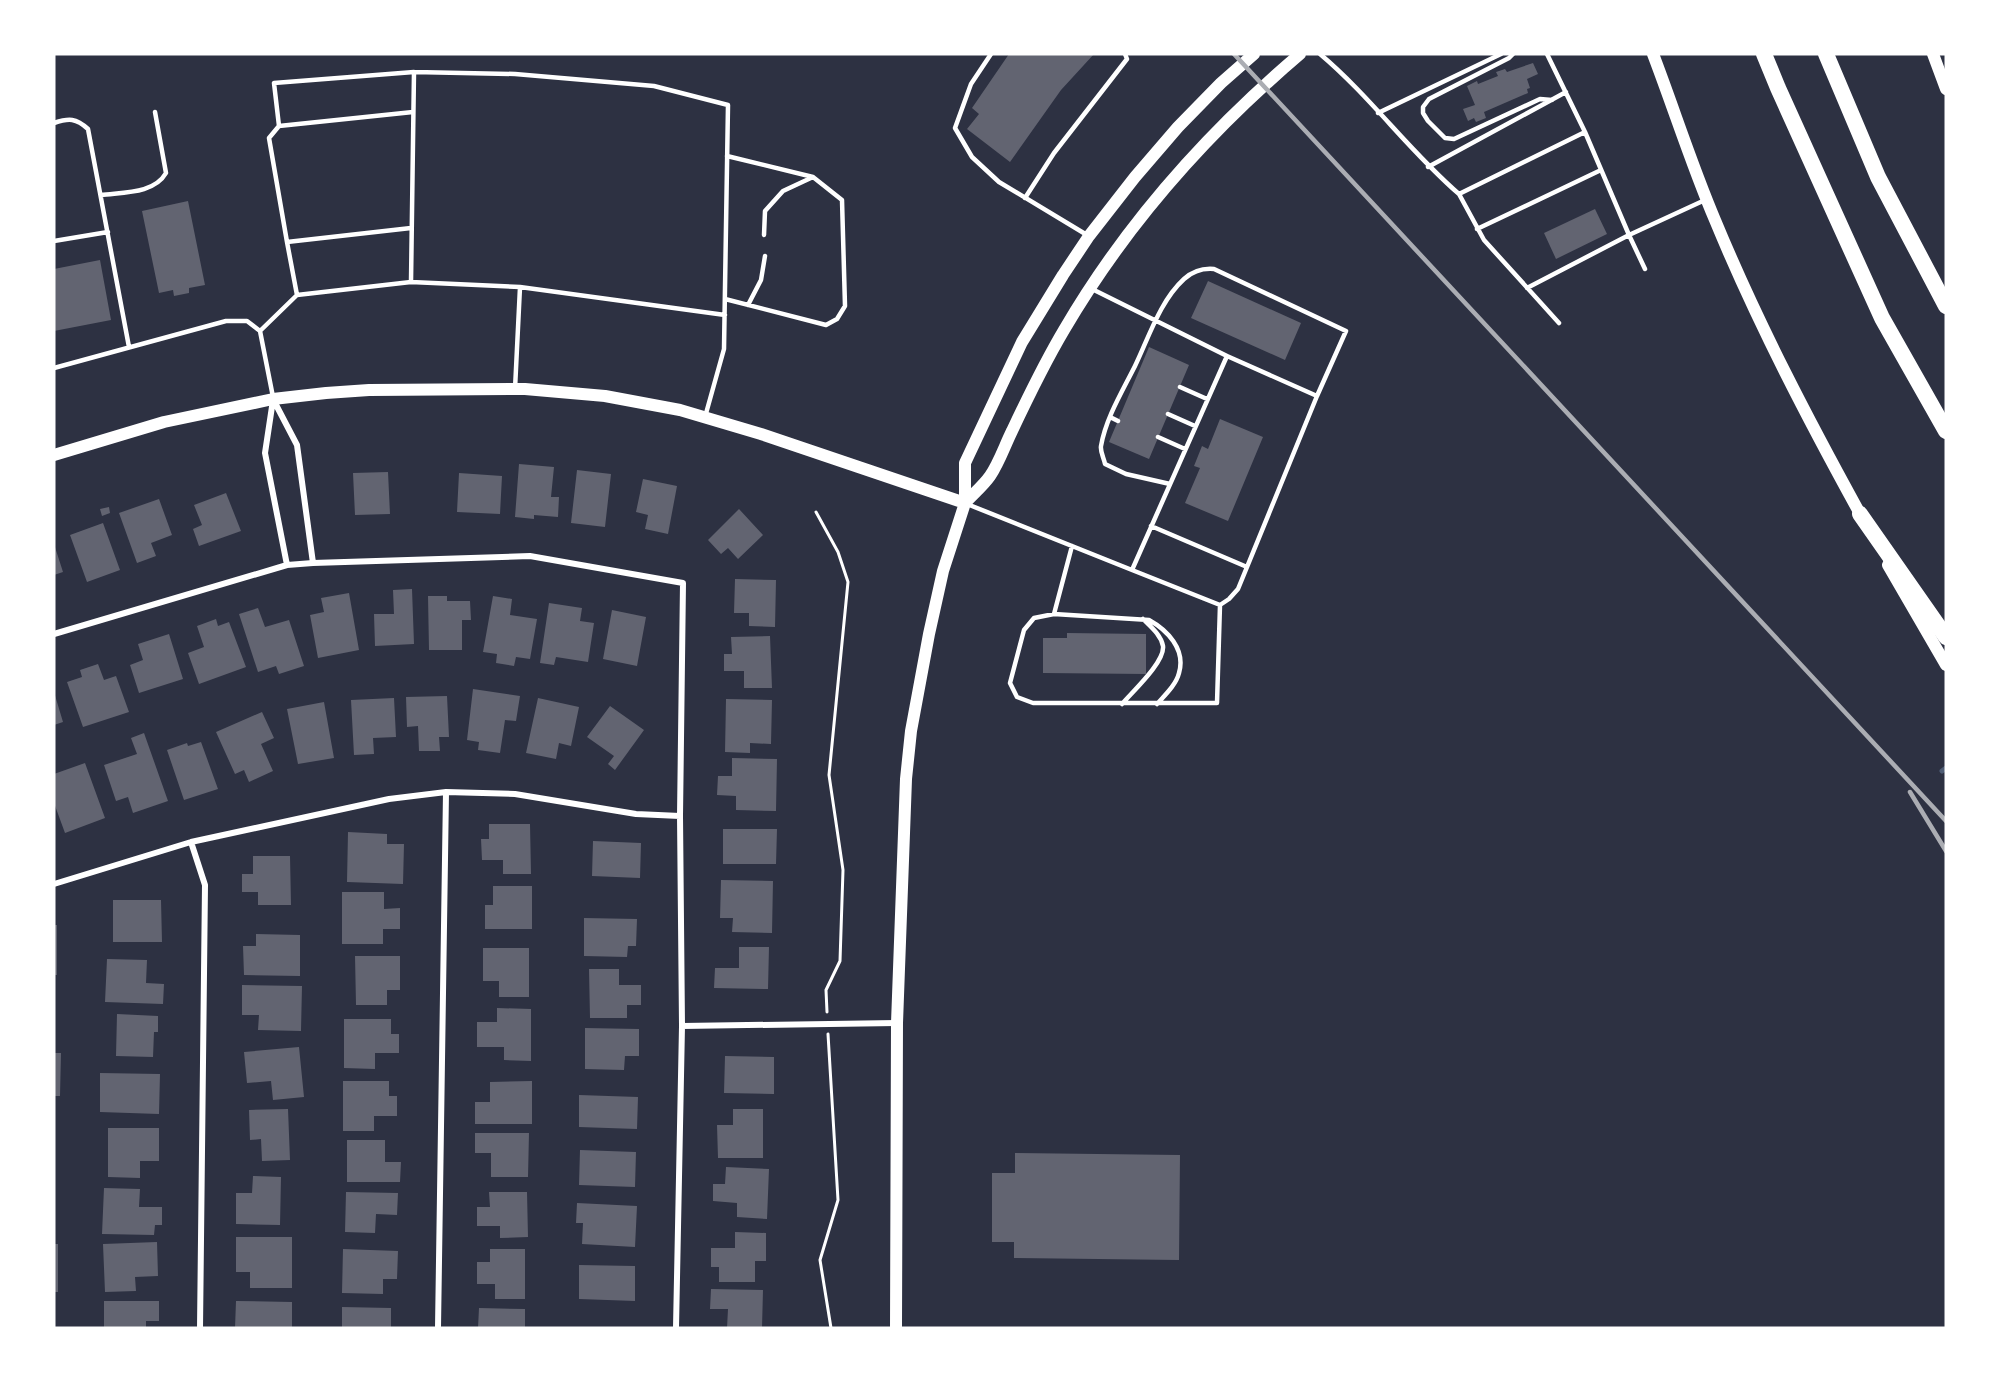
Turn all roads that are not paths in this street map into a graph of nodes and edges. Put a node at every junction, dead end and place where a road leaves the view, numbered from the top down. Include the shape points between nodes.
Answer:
1 (991, 54) edge
2 (1125, 54) edge
3 (1254, 54) edge
4 (1300, 54) edge
5 (1320, 54) edge
6 (1501, 54) edge
7 (1512, 54) edge
8 (1547, 54) edge
9 (1653, 54) edge
10 (1764, 54) edge
11 (1826, 54) edge
12 (1933, 54) edge
13 (414, 72) junction
14 (1946, 89) edge
15 (1566, 92) junction
16 (1552, 100) junction
17 (155, 112) dead end
18 (413, 112) junction
19 (1378, 113) junction
20 (54, 123) edge
21 (279, 126) junction
22 (1585, 132) junction
23 (728, 156) junction
24 (1428, 167) junction
25 (1601, 170) junction
26 (813, 177) junction
27 (1459, 194) junction
28 (101, 195) junction
29 (1025, 198) junction
30 (1707, 199) junction
31 (411, 228) junction
32 (1477, 229) junction
33 (108, 232) junction
34 (764, 235) dead end
35 (1629, 235) junction
36 (1089, 236) junction
37 (54, 241) edge
38 (288, 242) junction
39 (765, 256) dead end
40 (1645, 269) dead end
41 (411, 282) junction
42 (520, 287) junction
43 (1090, 288) junction
44 (1527, 288) junction
45 (297, 295) junction
46 (725, 299) junction
47 (748, 305) junction
48 (1946, 306) edge
49 (725, 315) junction
50 (1156, 321) junction
51 (1559, 323) dead end
52 (260, 331) junction
53 (129, 347) junction
54 (1227, 356) junction
55 (54, 368) edge
56 (1180, 387) dead end
57 (515, 389) junction
58 (1121, 393) junction
59 (1317, 396) junction
60 (1128, 397) dead end
61 (273, 399) junction
62 (1208, 399) junction
63 (1168, 414) dead end
64 (705, 417) junction
65 (1110, 417) junction
66 (1118, 421) dead end
67 (1195, 426) junction
68 (1946, 431) edge
69 (1158, 438) dead end
70 (1185, 449) junction
71 (54, 455) edge
72 (1170, 484) junction
73 (965, 503) junction
74 (1860, 514) junction
75 (1151, 526) junction
76 (1072, 546) junction
77 (313, 563) junction
78 (287, 565) junction
79 (1247, 567) junction
80 (1132, 570) junction
81 (1220, 605) junction
82 (1054, 614) junction
83 (1143, 620) junction
84 (54, 634) edge
85 (1946, 637) edge
86 (1946, 665) edge
87 (1122, 704) junction
88 (1157, 704) junction
89 (446, 792) junction
90 (680, 816) junction
91 (191, 843) junction
92 (54, 884) edge
93 (897, 1023) junction
94 (682, 1026) junction
95 (200, 1328) edge
96 (438, 1328) edge
97 (676, 1328) edge
98 (896, 1328) edge

1 - 29 lane via 970,84 955,128 972,157 999,182
2 - 29 lane via 1127,59 1054,153
3 - 36 main road via 1178,127
4 - 43 main road via 1202,145 1140,218
5 - 19 lane
6 - 19 lane
7 - 16 lane via 1429,99 1423,107 1428,121 1445,138 1454,139 1540,99
8 - 15 lane
9 - 30 main road
10 - 68 highway via 1882,318
11 - 48 highway via 1878,177
12 - 14 main road
13 - 18 lane
13 - 21 lane via 274,83
13 - 23 lane via 515,74 654,86 718,102 728,105
15 - 16 lane
15 - 22 lane
16 - 24 lane
17 - 28 lane via 166,173 161,182 149,188
18 - 21 lane
18 - 31 lane
19 - 24 lane
20 - 28 lane via 69,118 88,129
21 - 38 lane via 269,138
22 - 25 lane
22 - 27 lane
23 - 26 lane
23 - 46 lane
24 - 27 lane
25 - 32 lane
25 - 35 lane
26 - 34 lane via 783,191 765,211
26 - 47 lane via 842,200 845,306 837,319 826,325
27 - 32 lane
28 - 33 lane
29 - 36 lane
30 - 35 lane
30 - 74 main road via 1752,306 1805,415
31 - 38 lane
31 - 41 lane
32 - 44 lane
33 - 37 lane
33 - 53 lane
35 - 40 lane
35 - 44 lane
36 - 73 main road via 1005,376 965,463
38 - 45 lane
39 - 47 lane via 761,280
41 - 42 lane
41 - 45 lane
42 - 49 lane
42 - 57 lane
43 - 50 lane
43 - 73 main road via 1044,365 990,475
44 - 51 lane
45 - 52 lane
46 - 47 lane
46 - 49 lane
49 - 64 lane via 724,349
50 - 54 lane
50 - 58 lane via 1137,368
50 - 59 lane via 1186,277 1205,268 1214,269 1346,331
52 - 53 lane via 247,321 226,321
52 - 61 lane
53 - 55 lane
54 - 59 lane
54 - 62 lane
56 - 62 lane
57 - 61 main road via 369,390
57 - 64 main road via 605,396
58 - 60 lane
58 - 65 lane
59 - 79 lane
61 - 71 main road via 164,422
61 - 77 street via 297,445
61 - 78 street via 265,453
62 - 67 lane
63 - 67 lane
64 - 73 main road
65 - 66 lane
65 - 72 lane via 1100,449 1105,464 1126,474
67 - 70 lane
69 - 70 lane
70 - 72 lane
72 - 75 lane
73 - 76 lane
73 - 93 main road via 939,586 911,731 902,843
74 - 85 highway
74 - 86 main road
75 - 79 lane
75 - 80 lane
76 - 80 lane
76 - 82 lane
77 - 78 street
77 - 90 street via 530,556 683,583
78 - 84 street
79 - 81 lane via 1238,589
80 - 81 lane
81 - 88 lane via 1217,703
82 - 83 lane
82 - 87 lane via 1034,618 1024,630 1010,683 1017,697 1033,703
83 - 87 lane via 1156,632 1163,653
83 - 88 lane via 1161,627 1171,638 1181,663 1172,688
87 - 88 lane
89 - 90 street via 514,794 636,814
89 - 91 street via 389,799
89 - 96 street
90 - 94 street
91 - 92 street
91 - 95 street via 205,885
93 - 94 street
93 - 98 main road
94 - 97 street

